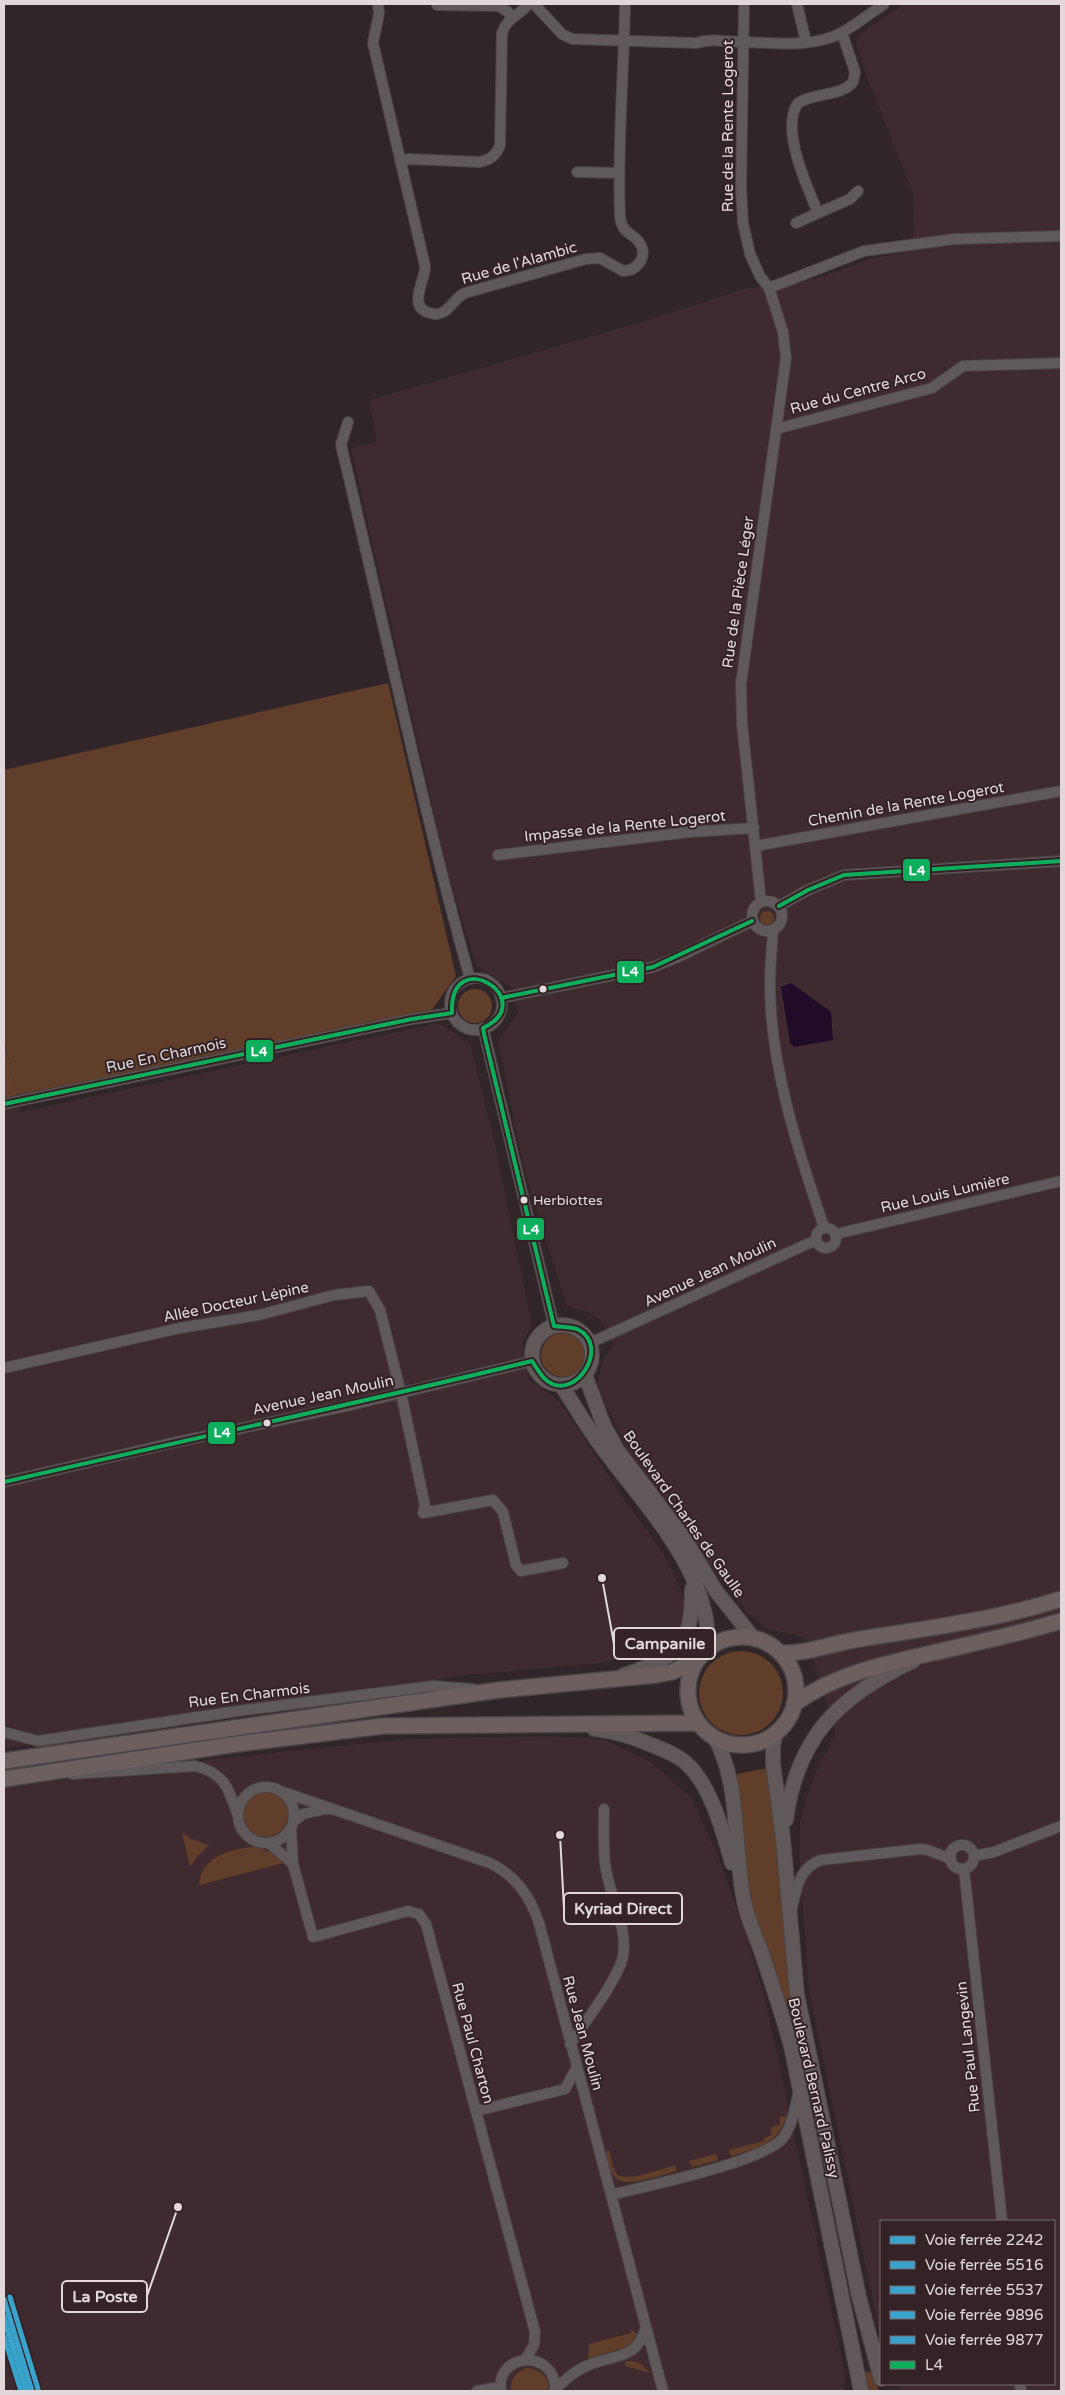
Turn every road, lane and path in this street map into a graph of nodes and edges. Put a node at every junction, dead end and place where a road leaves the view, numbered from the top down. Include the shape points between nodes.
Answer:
1 (378, 4) edge
2 (437, 4) edge
3 (528, 4) edge
4 (534, 4) edge
5 (625, 4) edge
6 (744, 4) edge
7 (797, 4) edge
8 (884, 4) edge
9 (511, 18) junction
10 (842, 33) junction
11 (624, 41) junction
12 (743, 42) junction
13 (806, 42) junction
14 (400, 161) junction
15 (577, 172) dead end
16 (619, 173) junction
17 (858, 191) dead end
18 (818, 213) junction
19 (796, 223) dead end
20 (1061, 236) edge
21 (760, 276) joint
22 (769, 288) junction
23 (1061, 363) edge
24 (348, 422) dead end
25 (776, 429) junction
26 (1061, 791) edge
27 (754, 828) junction
28 (756, 846) junction
29 (498, 855) dead end
30 (1061, 861) edge
31 (762, 902) junction
32 (779, 906) junction
33 (752, 921) junction
34 (773, 931) junction
35 (470, 979) junction
36 (502, 998) junction
37 (452, 1013) junction
38 (483, 1028) junction
39 (4, 1104) edge
40 (1061, 1181) edge
41 (824, 1227) junction
42 (836, 1234) junction
43 (816, 1240) junction
44 (554, 1326) junction
45 (590, 1343) junction
46 (532, 1361) junction
47 (4, 1368) edge
48 (585, 1375) junction
49 (561, 1385) junction
50 (401, 1393) junction
51 (4, 1482) edge
52 (563, 1563) dead end
53 (692, 1575) junction
54 (1061, 1600) edge
55 (1061, 1621) edge
56 (754, 1639) junction
57 (780, 1653) junction
58 (930, 1653) junction
59 (703, 1655) junction
60 (606, 1681) junction
61 (499, 1690) junction
62 (794, 1704) junction
63 (698, 1723) junction
64 (553, 1725) junction
65 (4, 1732) edge
66 (776, 1732) junction
67 (714, 1738) junction
68 (4, 1761) edge
69 (31, 1774) junction
70 (4, 1778) edge
71 (283, 1792) junction
72 (330, 1808) junction
73 (604, 1809) dead end
74 (237, 1813) junction
75 (292, 1825) junction
76 (1061, 1826) edge
77 (783, 1838) junction
78 (269, 1843) junction
79 (974, 1856) junction
80 (950, 1859) junction
81 (293, 1864) junction
82 (964, 1869) junction
83 (744, 1903) junction
84 (789, 1918) junction
85 (570, 2044) junction
86 (577, 2067) junction
87 (800, 2088) junction
88 (565, 2089) junction
89 (586, 2102) junction
90 (476, 2111) junction
91 (611, 2196) junction
92 (1002, 2220) edge
93 (646, 2327) junction
94 (525, 2360) junction
95 (880, 2375) edge
96 (501, 2389) edge
97 (477, 2391) edge
98 (555, 2391) edge
99 (663, 2391) edge
100 (861, 2391) edge

1 - 14 street via 373,42
2 - 9 street via 499,6
3 - 9 street
4 - 11 street via 562,34 572,39
5 - 11 street, Rue de l'Alambic
6 - 12 street, Rue de la Rente Logerot
7 - 13 street
8 - 10 street
9 - 14 street via 502,33 500,48 500,144 496,153 480,162
10 - 13 street
10 - 18 street via 855,72 853,82 844,89 804,99 794,109 792,118 800,167
11 - 12 street via 696,43 709,39
11 - 16 street, Rue de l'Alambic
12 - 13 street
12 - 21 street, Rue de la Rente Logerot via 741,209 746,241
14 - 16 street, Rue de l'Alambic via 425,266 418,301 431,314 445,311 465,293 586,259 600,258 623,271 634,268 640,263 642,250 638,241 621,224
15 - 16 street
17 - 18 street via 850,199
18 - 19 street
20 - 22 street via 955,239 864,251
21 - 22 street, Rue de la Pièce Léger
22 - 25 street, Rue de la Pièce Léger via 783,332 786,358
23 - 25 street, Rue du Centre Arco via 963,366 932,388
24 - 35 street via 341,445 421,790
25 - 27 street, Rue de la Pièce Léger via 741,684
26 - 28 street, Chemin de la Rente Logerot
27 - 28 street, Rue de la Pièce Léger
27 - 29 street, Impasse de la Rente Logerot via 690,832
28 - 31 street, Rue de la Pièce Léger
30 - 32 street via 844,875
31 - 32 street via 771,901
31 - 33 street via 752,912
32 - 34 street via 782,920
33 - 34 street via 763,931
33 - 36 street via 652,967
34 - 41 street via 770,980 777,1052 794,1136
35 - 36 street via 487,980
35 - 37 street via 457,986 453,993 450,1000
36 - 38 street via 496,1021
37 - 38 street via 462,1026 476,1030
37 - 39 street, Rue En Charmois
38 - 44 street
40 - 42 street, Rue Louis Lumière
41 - 42 street
41 - 43 street via 819,1230
42 - 43 street via 835,1244 831,1247 819,1246
43 - 45 street, Avenue Jean Moulin
44 - 45 main road via 568,1325 582,1331
44 - 46 main road via 540,1334 532,1347
45 - 48 main road via 592,1360
46 - 49 main road via 538,1374 548,1382
46 - 50 street, Avenue Jean Moulin
47 - 50 street, Allée Docteur Lépine via 180,1328 259,1315 334,1295 369,1291 380,1310
48 - 49 main road via 574,1383
48 - 56 main road, Boulevard Charles de Gaulle via 604,1426 618,1451 684,1538 716,1591
49 - 53 main road, Boulevard Charles de Gaulle
50 - 51 street, Avenue Jean Moulin
50 - 52 street via 425,1506 423,1513 493,1500 503,1512 516,1565 521,1571
53 - 59 main road, Boulevard Charles de Gaulle via 707,1625
53 - 60 main road, Boulevard Charles de Gaulle via 692,1614 686,1637 671,1655
54 - 57 main road via 987,1620 843,1642 805,1652
55 - 58 main road
56 - 57 main road
56 - 59 main road via 738,1637 722,1641
57 - 62 main road via 794,1676
58 - 62 main road via 870,1668 826,1684
58 - 77 main road via 868,1684 848,1699 812,1738 792,1785
59 - 60 main road via 672,1672
59 - 63 main road via 691,1672 688,1685 690,1705
60 - 61 main road
61 - 65 street, Rue En Charmois via 434,1686 226,1712 38,1741
61 - 68 main road
62 - 66 main road via 788,1720
63 - 64 main road
63 - 67 main road
64 - 69 main road via 383,1726
64 - 83 main road via 614,1732 670,1752 685,1762 699,1778 714,1810
66 - 67 main road via 762,1741 746,1745
66 - 77 main road, Boulevard Bernard Palissy via 773,1763
67 - 83 main road, Boulevard Bernard Palissy via 724,1755 730,1776
69 - 70 main road
69 - 74 street via 85,1774 195,1766 220,1777
71 - 72 street, Rue Jean Moulin
71 - 74 street via 275,1788 257,1788 242,1798
71 - 75 street via 293,1805
72 - 75 street via 303,1814
72 - 85 street, Rue Jean Moulin via 490,1864 517,1882 529,1897 539,1923
73 - 85 street via 605,1864 619,1913 623,1955 614,1978
74 - 78 street via 240,1828 246,1835
75 - 78 street via 277,1841
75 - 81 street, Rue Paul Charton
76 - 79 street via 994,1852
77 - 84 main road, Boulevard Bernard Palissy
78 - 81 street
79 - 80 street via 969,1847 958,1846
79 - 82 street via 970,1867
80 - 82 street via 955,1867
80 - 84 street via 920,1849 814,1863 807,1867 799,1880
81 - 90 street, Rue Paul Charton via 313,1937 402,1912 414,1912 423,1918
82 - 92 street, Rue Paul Langevin
83 - 87 main road, Boulevard Bernard Palissy via 783,2016
84 - 95 main road, Boulevard Bernard Palissy via 803,2030 864,2319
85 - 86 street, Rue Jean Moulin
86 - 88 street
86 - 89 street, Rue Jean Moulin
87 - 91 street via 783,2137 766,2150 740,2161
87 - 100 main road, Boulevard Bernard Palissy
88 - 89 street
88 - 90 street
89 - 91 street, Rue Jean Moulin
90 - 94 street, Rue Paul Charton via 535,2332 534,2345
91 - 93 street, Rue Jean Moulin
93 - 98 street via 641,2342 632,2351 588,2365
93 - 99 street, Rue Jean Moulin
94 - 96 street via 510,2366 505,2372
94 - 98 street via 548,2368
96 - 97 street

